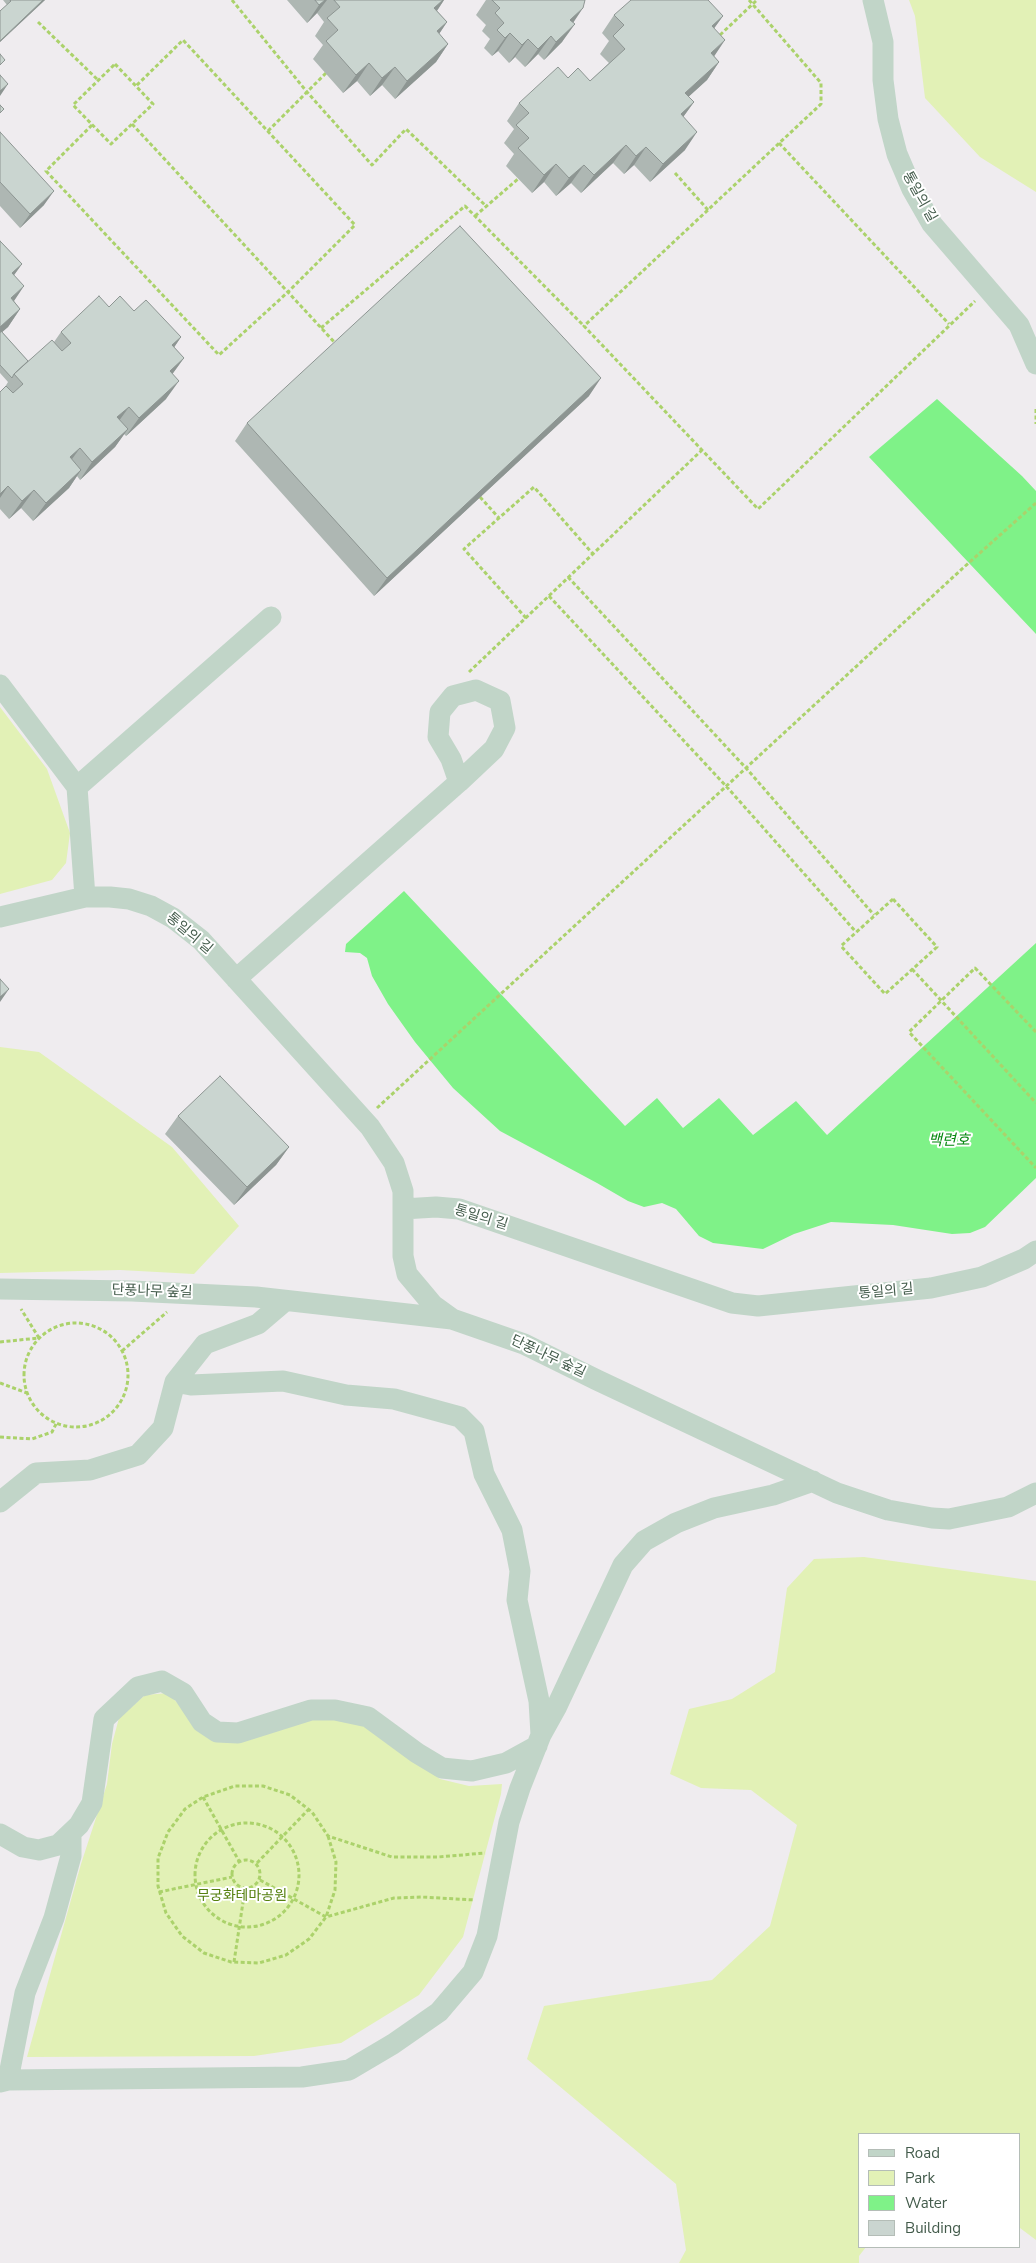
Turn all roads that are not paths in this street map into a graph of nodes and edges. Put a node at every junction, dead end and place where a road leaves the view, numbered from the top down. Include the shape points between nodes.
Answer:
1 (873, 0) edge
2 (1036, 364) edge
3 (271, 617) dead end
4 (0, 685) edge
5 (459, 782) dead end
6 (77, 787) junction
7 (86, 897) junction
8 (0, 917) edge
9 (236, 979) junction
10 (403, 1209) junction
11 (1036, 1251) edge
12 (4, 1289) edge
13 (285, 1301) junction
14 (452, 1319) junction
15 (175, 1382) junction
16 (813, 1481) junction
17 (1036, 1493) edge
18 (0, 1502) edge
19 (539, 1740) junction
20 (71, 1833) junction
21 (0, 1834) edge
22 (4, 2081) edge

1 - 2 street, 통일의 길 via 882,42 888,119 897,154 912,189 932,224 1019,325
3 - 6 street
4 - 6 street
5 - 9 street
6 - 7 street
7 - 8 street, 통일의 길
7 - 9 street, 통일의 길 via 129,899 173,918 201,940
9 - 10 street, 통일의 길 via 364,1121 394,1163 403,1191
10 - 11 street, 통일의 길 via 459,1209 732,1302 758,1306 931,1288 982,1277
10 - 14 street via 407,1274 434,1305
12 - 13 street, 단풍나무 숲길 via 189,1294
13 - 14 street, 단풍나무 숲길
13 - 15 street via 258,1324 205,1344
14 - 16 street, 단풍나무 숲길 via 524,1344
15 - 18 street via 163,1428 138,1455 90,1470 36,1473
15 - 19 street via 191,1385 283,1381 346,1394 394,1399 460,1417 474,1431 484,1474 512,1530 520,1571 516,1600 539,1701
16 - 17 street, 단풍나무 숲길 via 888,1510 949,1519 1008,1506
16 - 19 street via 772,1495 714,1508 676,1523 644,1541 623,1566
19 - 20 street via 506,1763 472,1771 442,1768 368,1717 335,1710 311,1710 238,1733 217,1732 202,1722 183,1693 162,1681 138,1687 104,1719 92,1803
19 - 22 street via 509,1822 487,1936 473,1972 439,2012 393,2044 349,2070 302,2077
20 - 21 street via 58,1845 39,1850 23,1847
20 - 22 street via 71,1856 54,1918 24,1993

